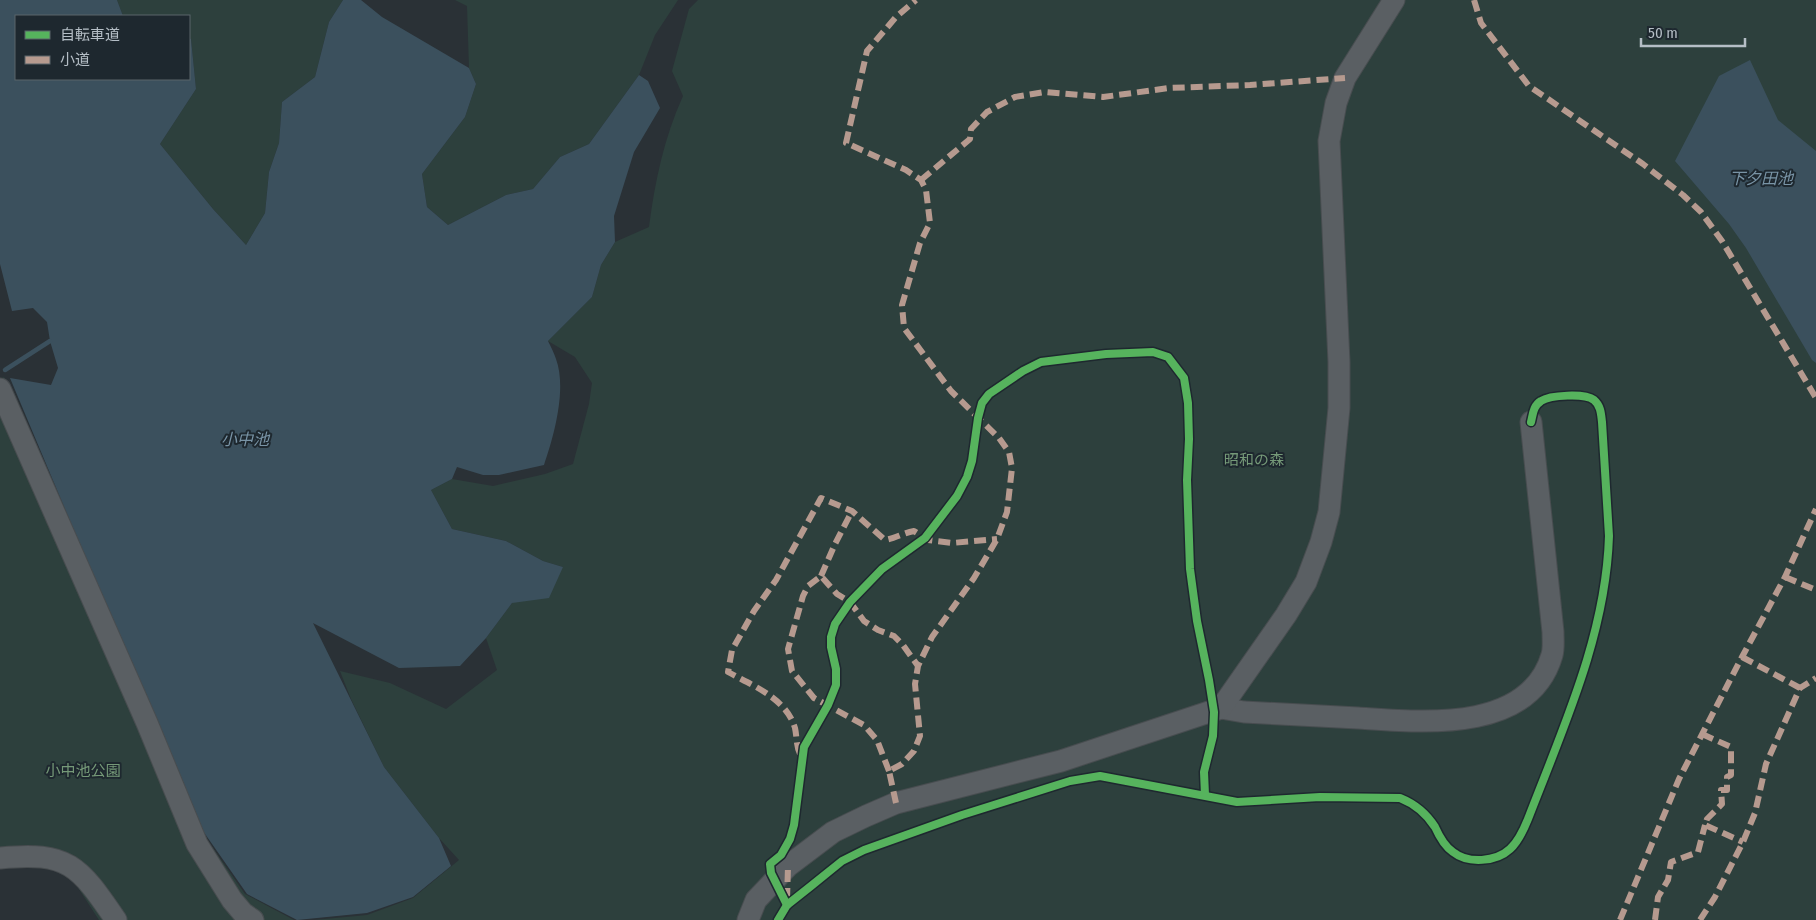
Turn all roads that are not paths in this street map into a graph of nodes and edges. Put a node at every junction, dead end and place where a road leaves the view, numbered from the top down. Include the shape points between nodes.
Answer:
1 (1394, 0) edge
2 (0, 389) edge
3 (1531, 422) dead end
4 (1221, 708) junction
5 (0, 858) edge
6 (116, 920) edge
7 (254, 920) edge
8 (748, 920) edge

1 - 4 street via 1345,78 1336,103 1329,141 1339,362 1338,418 1329,512 1306,582
2 - 7 street via 147,723 196,844 232,900
3 - 4 street via 1554,632 1552,654 1546,668 1522,698 1482,715 1450,721 1244,712
4 - 8 street via 1061,760 896,803 866,816 833,832 788,866 756,900
5 - 6 street via 49,857 67,863 91,883

